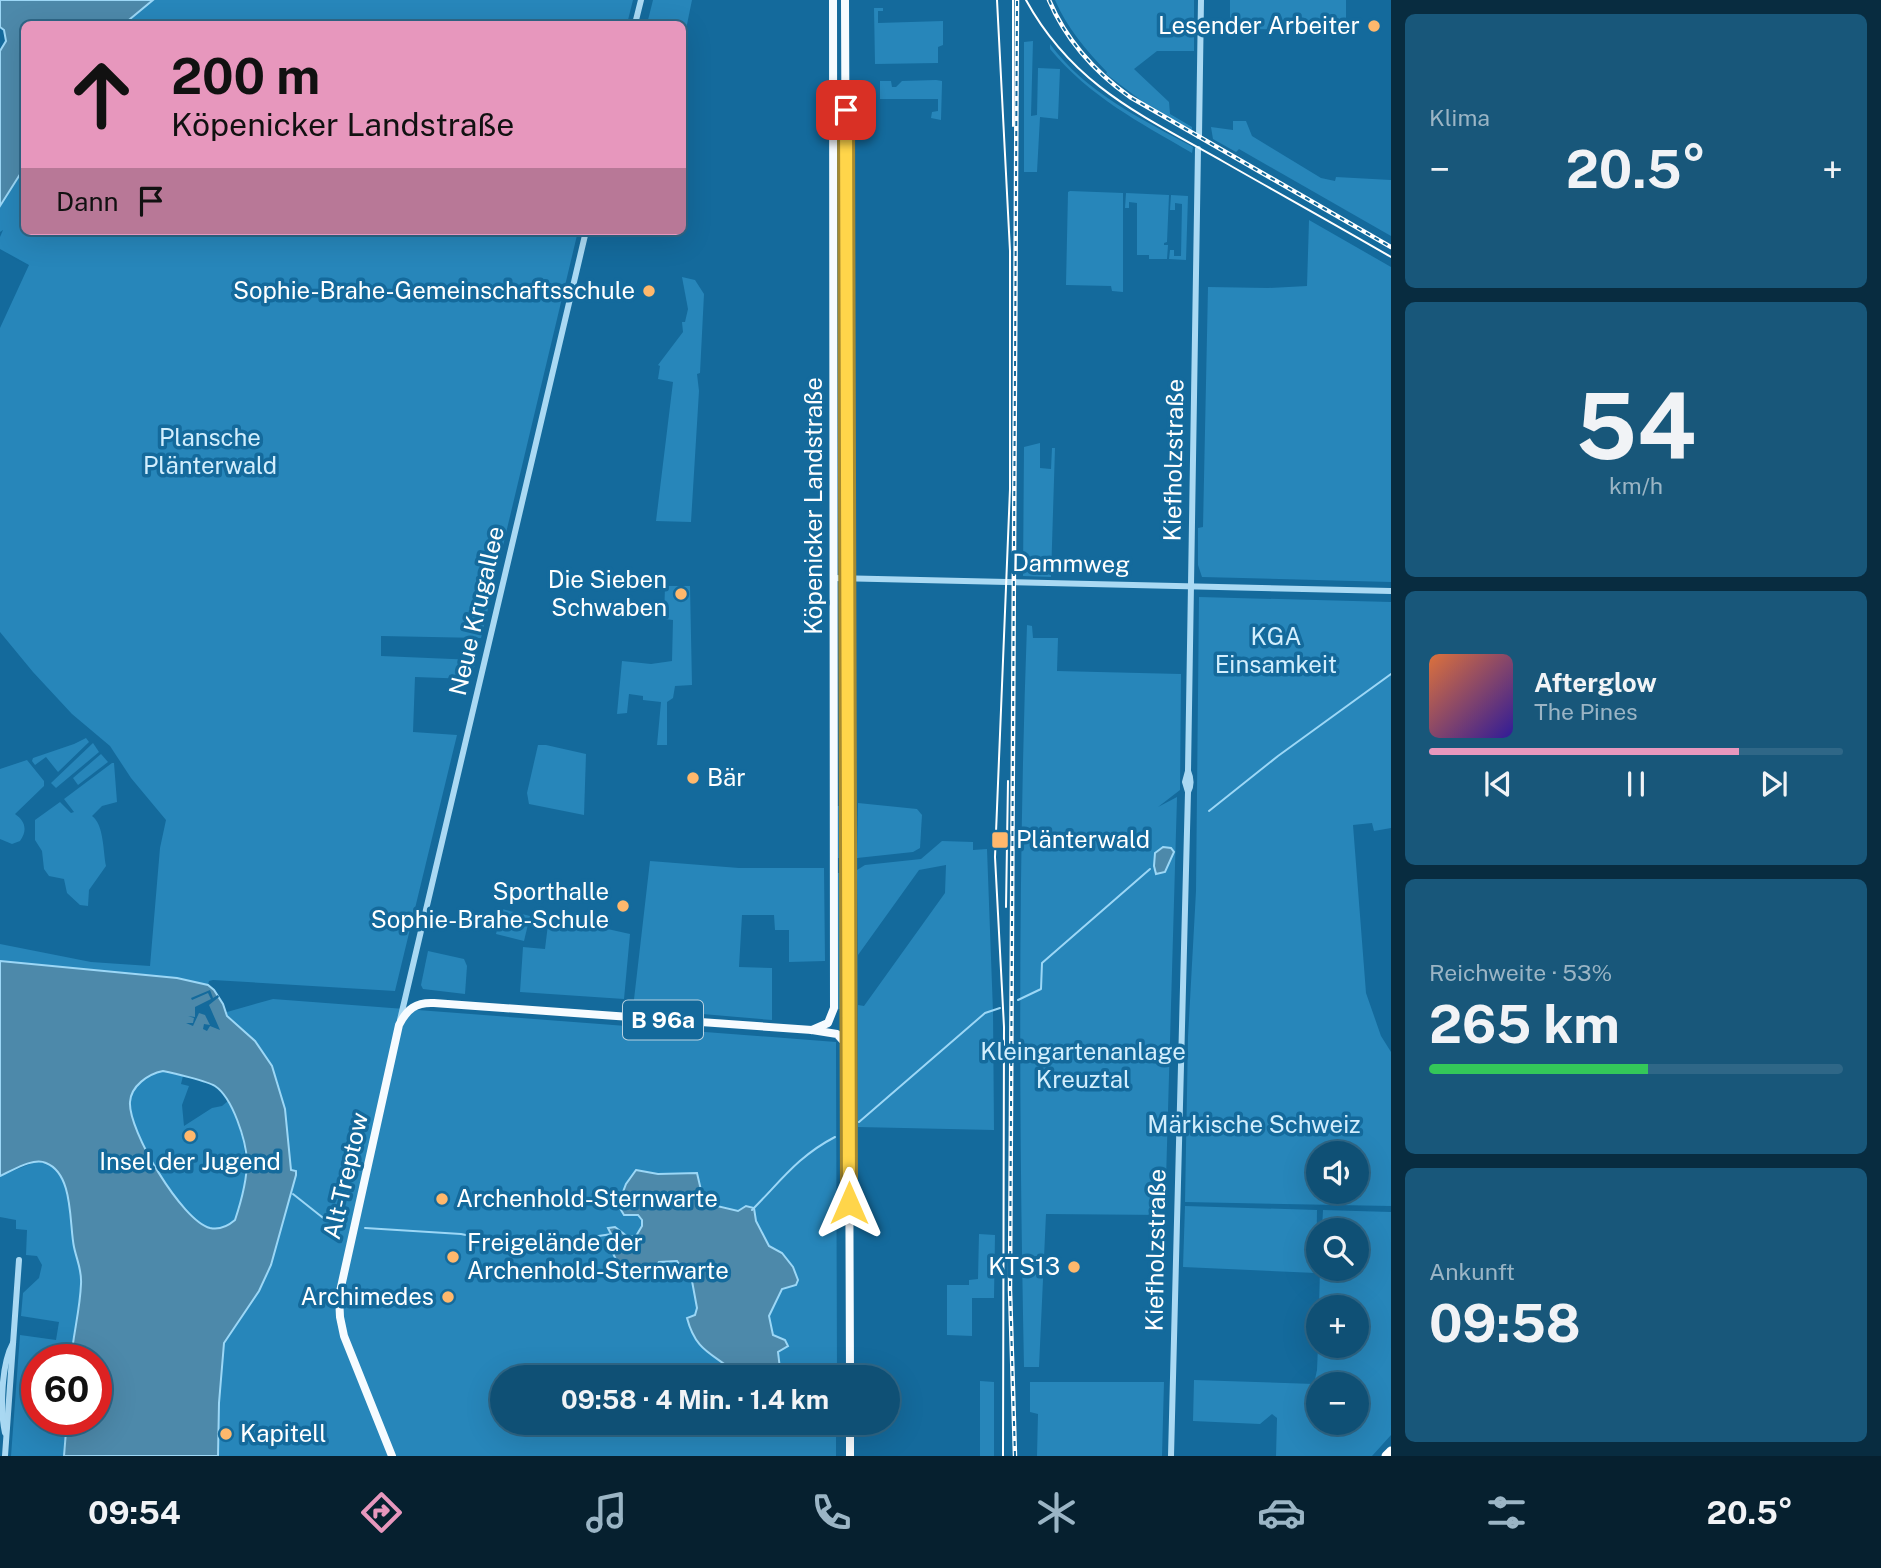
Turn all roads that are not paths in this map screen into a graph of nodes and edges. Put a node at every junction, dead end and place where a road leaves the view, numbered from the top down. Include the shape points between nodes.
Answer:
1 (641, 0) edge
2 (834, 0) edge
3 (845, 0) edge
4 (1201, 0) edge
5 (636, 21) edge
6 (1199, 136) dead end
7 (1198, 149) dead end
8 (585, 235) edge
9 (834, 578) junction
10 (846, 578) junction
11 (1191, 586) junction
12 (1391, 591) edge
13 (404, 999) joint
14 (399, 1025) junction
15 (812, 1030) junction
16 (848, 1046) junction
17 (19, 1260) dead end
18 (850, 1365) edge
19 (850, 1435) edge
20 (1391, 1451) edge
21 (5, 1456) edge
22 (392, 1456) edge
23 (850, 1456) edge
24 (1171, 1456) edge
25 (1386, 1456) edge

1 - 5 street
2 - 9 main road, Köpenicker Landstraße
3 - 10 main road, Köpenicker Landstraße
4 - 6 street
7 - 11 street, Kiefholzstraße
8 - 13 street, Neue Krugallee
9 - 10 street, Dammweg
9 - 15 main road, Köpenicker Landstraße via 834,1013 826,1025
10 - 11 street, Dammweg
10 - 16 main road, Köpenicker Landstraße
11 - 12 street, Dammweg
11 - 24 street, Kiefholzstraße via 1191,788
13 - 14 street, Alt-Treptow
14 - 15 main road, B 96a via 411,1007 434,1003
14 - 22 main road, Alt-Treptow via 339,1296 344,1336
15 - 16 main road via 839,1035
16 - 18 main road, Köpenicker Landstraße
17 - 21 street via 13,1343 5,1367
19 - 23 main road
20 - 25 highway

